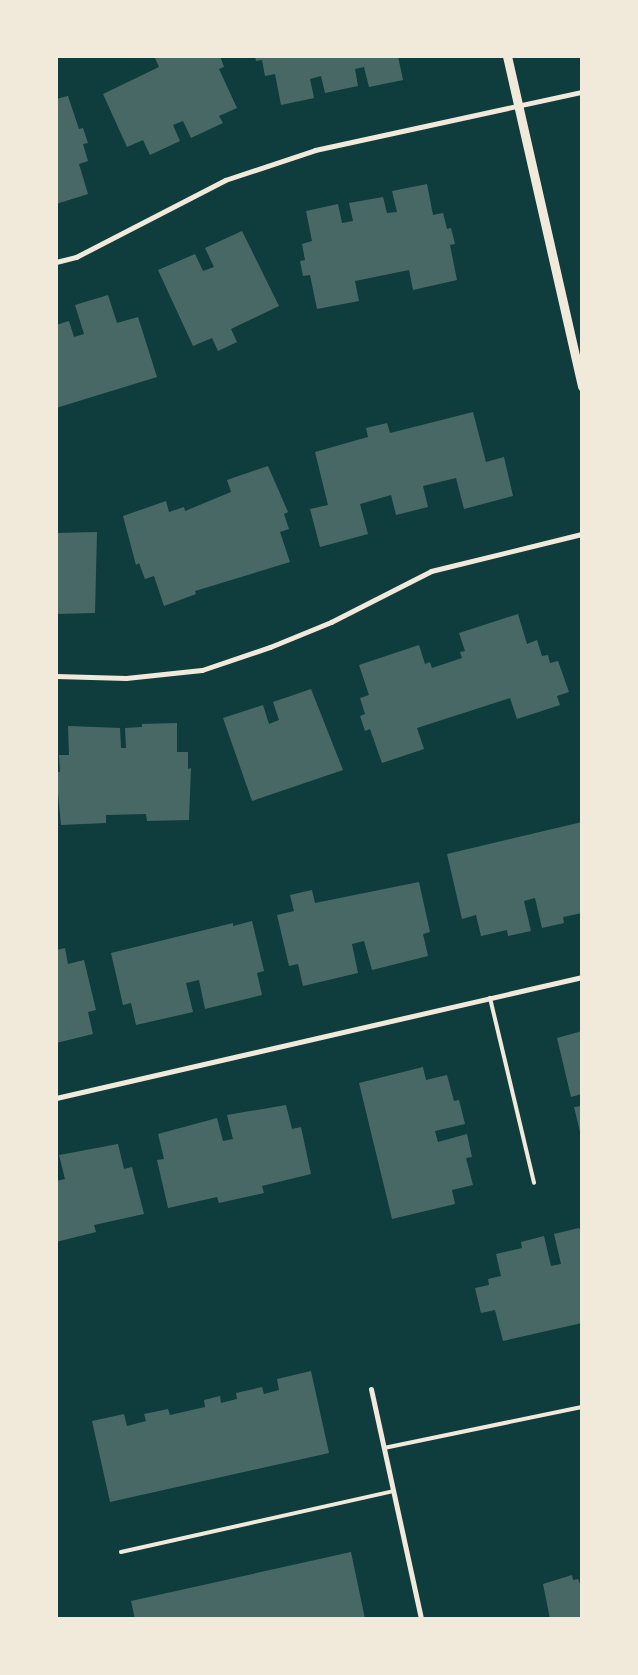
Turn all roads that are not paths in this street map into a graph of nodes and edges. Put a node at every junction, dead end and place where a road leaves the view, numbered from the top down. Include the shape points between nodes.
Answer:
1 (507, 56) edge
2 (582, 92) edge
3 (519, 106) junction
4 (56, 262) edge
5 (582, 386) edge
6 (582, 534) edge
7 (56, 676) edge
8 (582, 977) edge
9 (490, 998) junction
10 (56, 1098) edge
11 (534, 1183) dead end
12 (371, 1389) dead end
13 (582, 1407) edge
14 (384, 1448) junction
15 (392, 1491) junction
16 (121, 1552) dead end
17 (422, 1619) edge

1 - 3 street
2 - 3 street
3 - 4 street via 315,150 225,180 76,257
3 - 5 street
6 - 7 street via 431,571 331,622 270,648 202,670 126,678
8 - 9 street
9 - 10 street
9 - 11 lane
12 - 14 street
13 - 14 lane
14 - 15 street
15 - 16 lane
15 - 17 street

